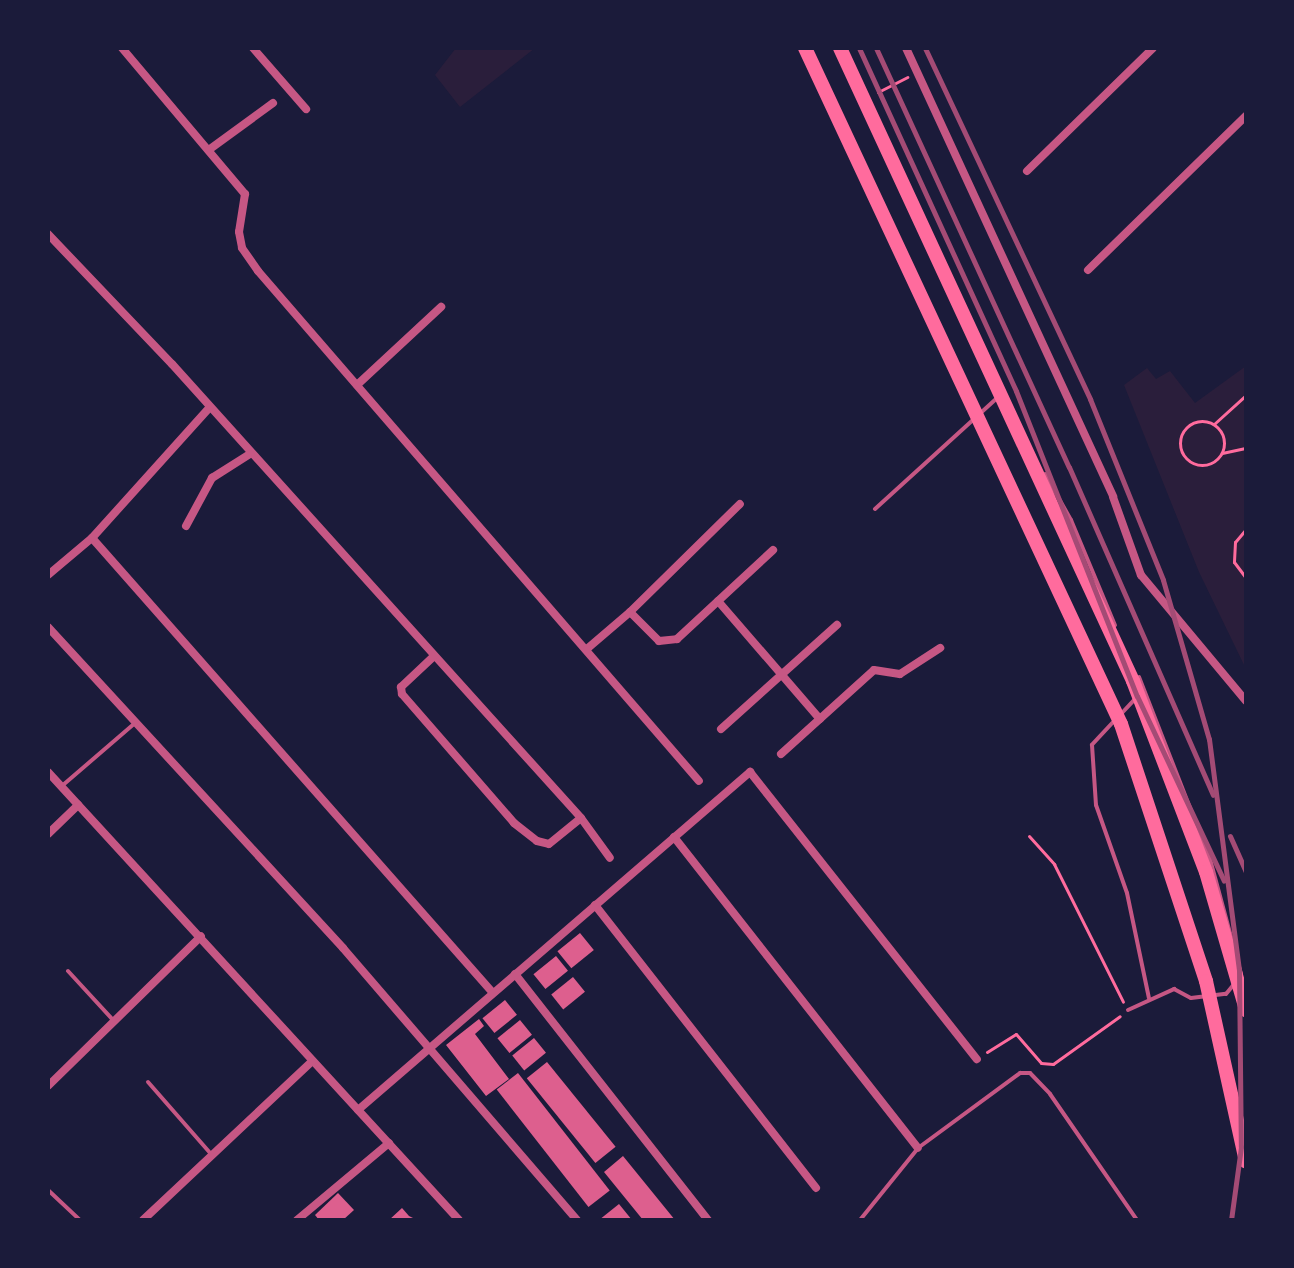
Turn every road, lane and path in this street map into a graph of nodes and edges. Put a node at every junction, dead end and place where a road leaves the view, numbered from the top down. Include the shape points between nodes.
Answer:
1 (122, 48) edge
2 (253, 48) edge
3 (805, 48) edge
4 (838, 48) edge
5 (906, 48) edge
6 (1153, 48) edge
7 (918, 72) junction
8 (861, 100) junction
9 (273, 103) dead end
10 (306, 109) dead end
11 (1246, 116) edge
12 (210, 149) junction
13 (1027, 171) dead end
14 (48, 234) edge
15 (1088, 270) dead end
16 (441, 307) dead end
17 (357, 385) junction
18 (1003, 392) junction
19 (1246, 395) edge
20 (209, 408) junction
21 (1214, 425) junction
22 (1246, 448) edge
23 (1221, 453) junction
24 (250, 454) junction
25 (740, 504) dead end
26 (875, 509) dead end
27 (186, 526) dead end
28 (1246, 529) edge
29 (92, 538) junction
30 (773, 550) dead end
31 (48, 575) edge
32 (1246, 578) edge
33 (718, 601) junction
34 (630, 612) junction
35 (837, 625) dead end
36 (48, 627) edge
37 (588, 648) junction
38 (940, 648) dead end
39 (433, 657) junction
40 (782, 674) junction
41 (1145, 690) junction
42 (1246, 701) edge
43 (820, 719) junction
44 (136, 723) junction
45 (721, 729) dead end
46 (781, 754) dead end
47 (48, 772) edge
48 (699, 781) dead end
49 (61, 787) junction
50 (78, 805) junction
51 (581, 818) junction
52 (48, 834) edge
53 (1029, 836) dead end
54 (674, 837) junction
55 (610, 858) dead end
56 (595, 905) junction
57 (201, 936) junction
58 (68, 971) dead end
59 (515, 974) junction
60 (493, 993) junction
61 (1149, 999) junction
62 (1128, 1010) junction
63 (1246, 1010) edge
64 (114, 1021) junction
65 (430, 1048) junction
66 (977, 1059) joint
67 (311, 1062) junction
68 (148, 1082) dead end
69 (48, 1086) edge
70 (358, 1110) junction
71 (389, 1143) junction
72 (918, 1148) junction
73 (212, 1155) junction
74 (1246, 1162) edge
75 (816, 1188) dead end
76 (48, 1190) edge
77 (50, 1198) edge
78 (302, 1218) edge
79 (80, 1220) edge
80 (143, 1220) edge
81 (459, 1220) edge
82 (577, 1220) edge
83 (708, 1220) edge
84 (860, 1220) edge
85 (1137, 1220) edge

1 - 12 street
2 - 10 street
3 - 74 highway via 1121,724 1206,981
4 - 8 lane
4 - 63 highway via 1133,681 1206,872
5 - 7 street
6 - 13 street
7 - 8 path
7 - 42 street via 1113,497 1141,575
8 - 18 lane
9 - 12 street
11 - 15 street
12 - 17 street via 245,194 242,248
14 - 20 street
16 - 17 street
17 - 37 street
18 - 26 lane
18 - 41 lane via 1071,520
19 - 21 path
20 - 24 street
20 - 29 street
21 - 23 path via 1223,441
21 - 23 path via 1192,423 1182,433 1180,448 1189,460 1203,464
22 - 23 path
24 - 27 street via 212,478
24 - 39 street
25 - 34 street
28 - 32 path via 1235,542 1234,562
29 - 31 street
29 - 60 street
30 - 33 street
33 - 34 street via 668,643
33 - 40 street
34 - 37 street
35 - 40 street
36 - 44 street
37 - 48 street
38 - 43 street via 900,674 874,670
39 - 51 street
39 - 51 street via 400,690 514,823 549,844
40 - 43 street
40 - 45 street
41 - 61 lane via 1092,745 1096,805 1127,893
41 - 61 lane via 1210,859 1242,972 1226,994 1191,998 1174,989
43 - 46 street
44 - 49 lane
44 - 65 street
47 - 49 street
49 - 50 street
50 - 52 street
50 - 57 street
51 - 55 street
53 - 62 path via 1065,884
54 - 56 street
54 - 66 street via 746,774 754,774
54 - 72 street
56 - 59 street
56 - 75 street
57 - 64 street
57 - 67 street
58 - 64 lane
59 - 60 street
59 - 83 street
60 - 65 street
61 - 62 lane
62 - 66 path via 1053,1064 1041,1063 1016,1034
64 - 69 street
65 - 70 street
65 - 82 street
67 - 70 street
67 - 73 street
68 - 73 lane
70 - 71 street
71 - 78 street
71 - 81 street
72 - 84 lane
72 - 85 lane via 1003,1082 1030,1073
73 - 80 street
76 - 77 lane
77 - 79 lane

